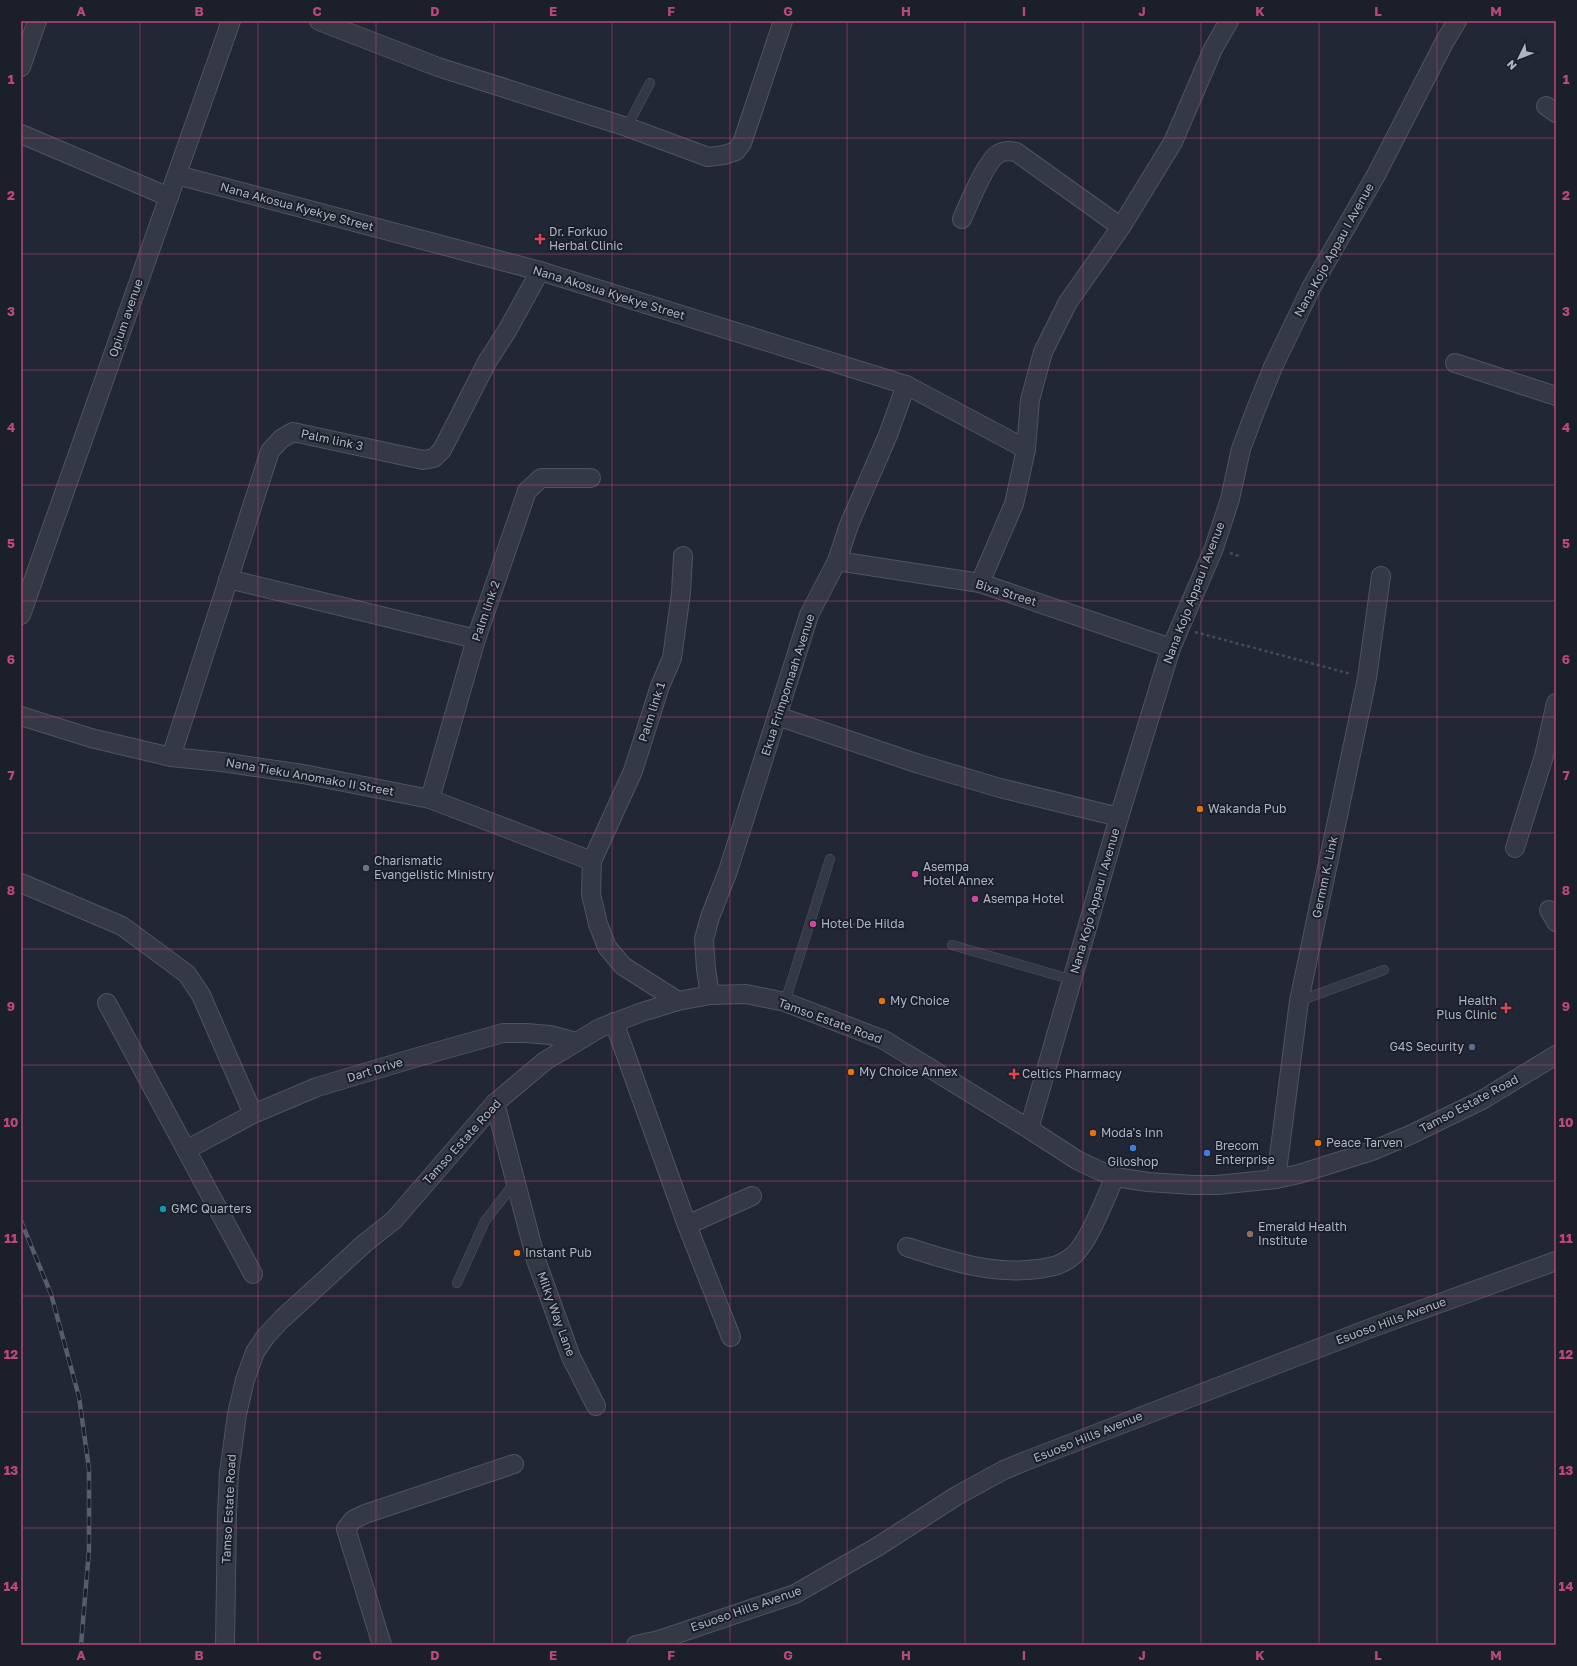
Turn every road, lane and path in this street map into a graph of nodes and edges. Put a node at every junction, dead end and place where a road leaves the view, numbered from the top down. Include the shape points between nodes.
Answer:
1 (37, 21) edge
2 (231, 21) edge
3 (319, 21) edge
4 (784, 21) edge
5 (1229, 21) edge
6 (1457, 21) edge
7 (21, 67) edge
8 (650, 84) dead end
9 (627, 127) junction
10 (21, 134) edge
11 (178, 175) junction
12 (169, 197) junction
13 (962, 219) dead end
14 (1122, 227) junction
15 (540, 271) junction
16 (1455, 363) dead end
17 (906, 385) junction
18 (1556, 396) edge
19 (1026, 449) junction
20 (591, 478) dead end
21 (682, 556) dead end
22 (837, 562) junction
23 (1381, 576) dead end
24 (228, 579) junction
25 (980, 583) junction
26 (21, 615) edge
27 (1180, 628) junction
28 (476, 639) junction
29 (1170, 648) junction
30 (1367, 678) junction
31 (1556, 703) edge
32 (21, 716) edge
33 (777, 716) junction
34 (171, 757) junction
35 (430, 799) junction
36 (1119, 817) junction
37 (1515, 848) dead end
38 (830, 859) dead end
39 (592, 861) junction
40 (21, 882) edge
41 (952, 945) dead end
42 (1384, 970) dead end
43 (1073, 980) junction
44 (710, 995) junction
45 (678, 1001) junction
46 (1299, 1001) junction
47 (785, 1002) junction
48 (107, 1003) dead end
49 (614, 1022) junction
50 (576, 1042) junction
51 (1556, 1055) edge
52 (495, 1103) junction
53 (253, 1114) junction
54 (1029, 1128) junction
55 (186, 1150) junction
56 (1115, 1177) junction
57 (1276, 1178) junction
58 (516, 1181) junction
59 (752, 1196) dead end
60 (687, 1225) junction
61 (907, 1247) dead end
62 (1556, 1262) edge
63 (252, 1274) dead end
64 (457, 1283) dead end
65 (731, 1337) dead end
66 (596, 1406) dead end
67 (514, 1464) dead end
68 (225, 1645) edge
69 (382, 1645) edge
70 (636, 1645) edge

1 - 7 street
2 - 11 street, Opium avenue
3 - 9 street via 438,67
4 - 9 street via 742,143 736,151 708,157
5 - 14 street via 1213,49 1173,142
6 - 27 street, Nana Kojo Appau I Avenue via 1376,175 1311,288 1273,367 1241,449 1230,499 1214,548
8 - 9 lane
10 - 12 street
11 - 12 street, Opium avenue
11 - 15 street, Nana Akosua Kyekye Street
12 - 26 street, Opium avenue
13 - 14 street via 990,162 1007,150 1016,152
14 - 19 street via 1068,302 1043,352 1030,400
15 - 17 street, Nana Akosua Kyekye Street
15 - 24 street, Palm link 3 via 487,362 442,450 434,458 423,460 294,432 281,439 270,451
16 - 18 street
17 - 19 street, Nana Akosua Kyekye Street
17 - 22 street, Ekua Frimpomaah Avenue via 888,435 849,525
19 - 25 street via 1014,504
20 - 28 street, Palm link 2 via 541,478 527,491
21 - 39 street, Palm link 1 via 681,593 672,658 660,686 633,771
22 - 25 street, Bixa Street
22 - 33 street, Ekua Frimpomaah Avenue via 809,615
23 - 30 street, Germm K. Link
24 - 28 street
24 - 34 street, Palm link 3
25 - 29 street, Bixa Street
27 - 29 street, Nana Kojo Appau I Avenue
27 - 30 path
28 - 35 street, Palm link 2
29 - 36 street, Nana Kojo Appau I Avenue
30 - 46 street, Germm K. Link
31 - 37 street via 1544,756
32 - 34 street, Nana Tieku Anomako II Street via 91,738
33 - 36 street via 919,764 1000,788
33 - 44 street, Ekua Frimpomaah Avenue via 704,939
34 - 35 street, Nana Tieku Anomako II Street via 303,774
35 - 39 street, Nana Tieku Anomako II Street
36 - 43 street, Nana Kojo Appau I Avenue
38 - 47 lane
39 - 45 street via 591,894 607,947 623,966
40 - 53 street via 122,926 187,974 201,995
41 - 43 lane
42 - 46 lane
43 - 54 street, Nana Kojo Appau I Avenue
44 - 45 street, Tamso Estate Road
44 - 47 street, Tamso Estate Road via 746,994
45 - 49 street, Tamso Estate Road
46 - 57 street, Germm K. Link
47 - 54 street, Tamso Estate Road via 884,1040
48 - 55 street
49 - 50 street, Tamso Estate Road
49 - 60 street
50 - 52 street, Tamso Estate Road via 545,1061
50 - 53 street, Dart Drive via 550,1035 503,1034 317,1087
51 - 57 street, Tamso Estate Road via 1482,1100 1412,1134 1337,1163
52 - 58 street, Milky Way Lane
52 - 68 street, Tamso Estate Road via 394,1220 282,1319 255,1352 237,1414 229,1473
53 - 55 street, Dart Drive
54 - 56 street, Tamso Estate Road via 1077,1160
55 - 63 street
56 - 57 street, Tamso Estate Road via 1193,1185
56 - 61 street via 1084,1243 1063,1264 1012,1272 993,1270 964,1265
58 - 64 lane via 485,1221
58 - 66 street, Milky Way Lane via 536,1260 552,1306 571,1357
59 - 60 street
60 - 65 street
62 - 70 street, Esuoso Hills Avenue via 1371,1328 1030,1459 958,1495 878,1548 795,1594 659,1640
67 - 69 street via 365,1514 353,1520 346,1529

